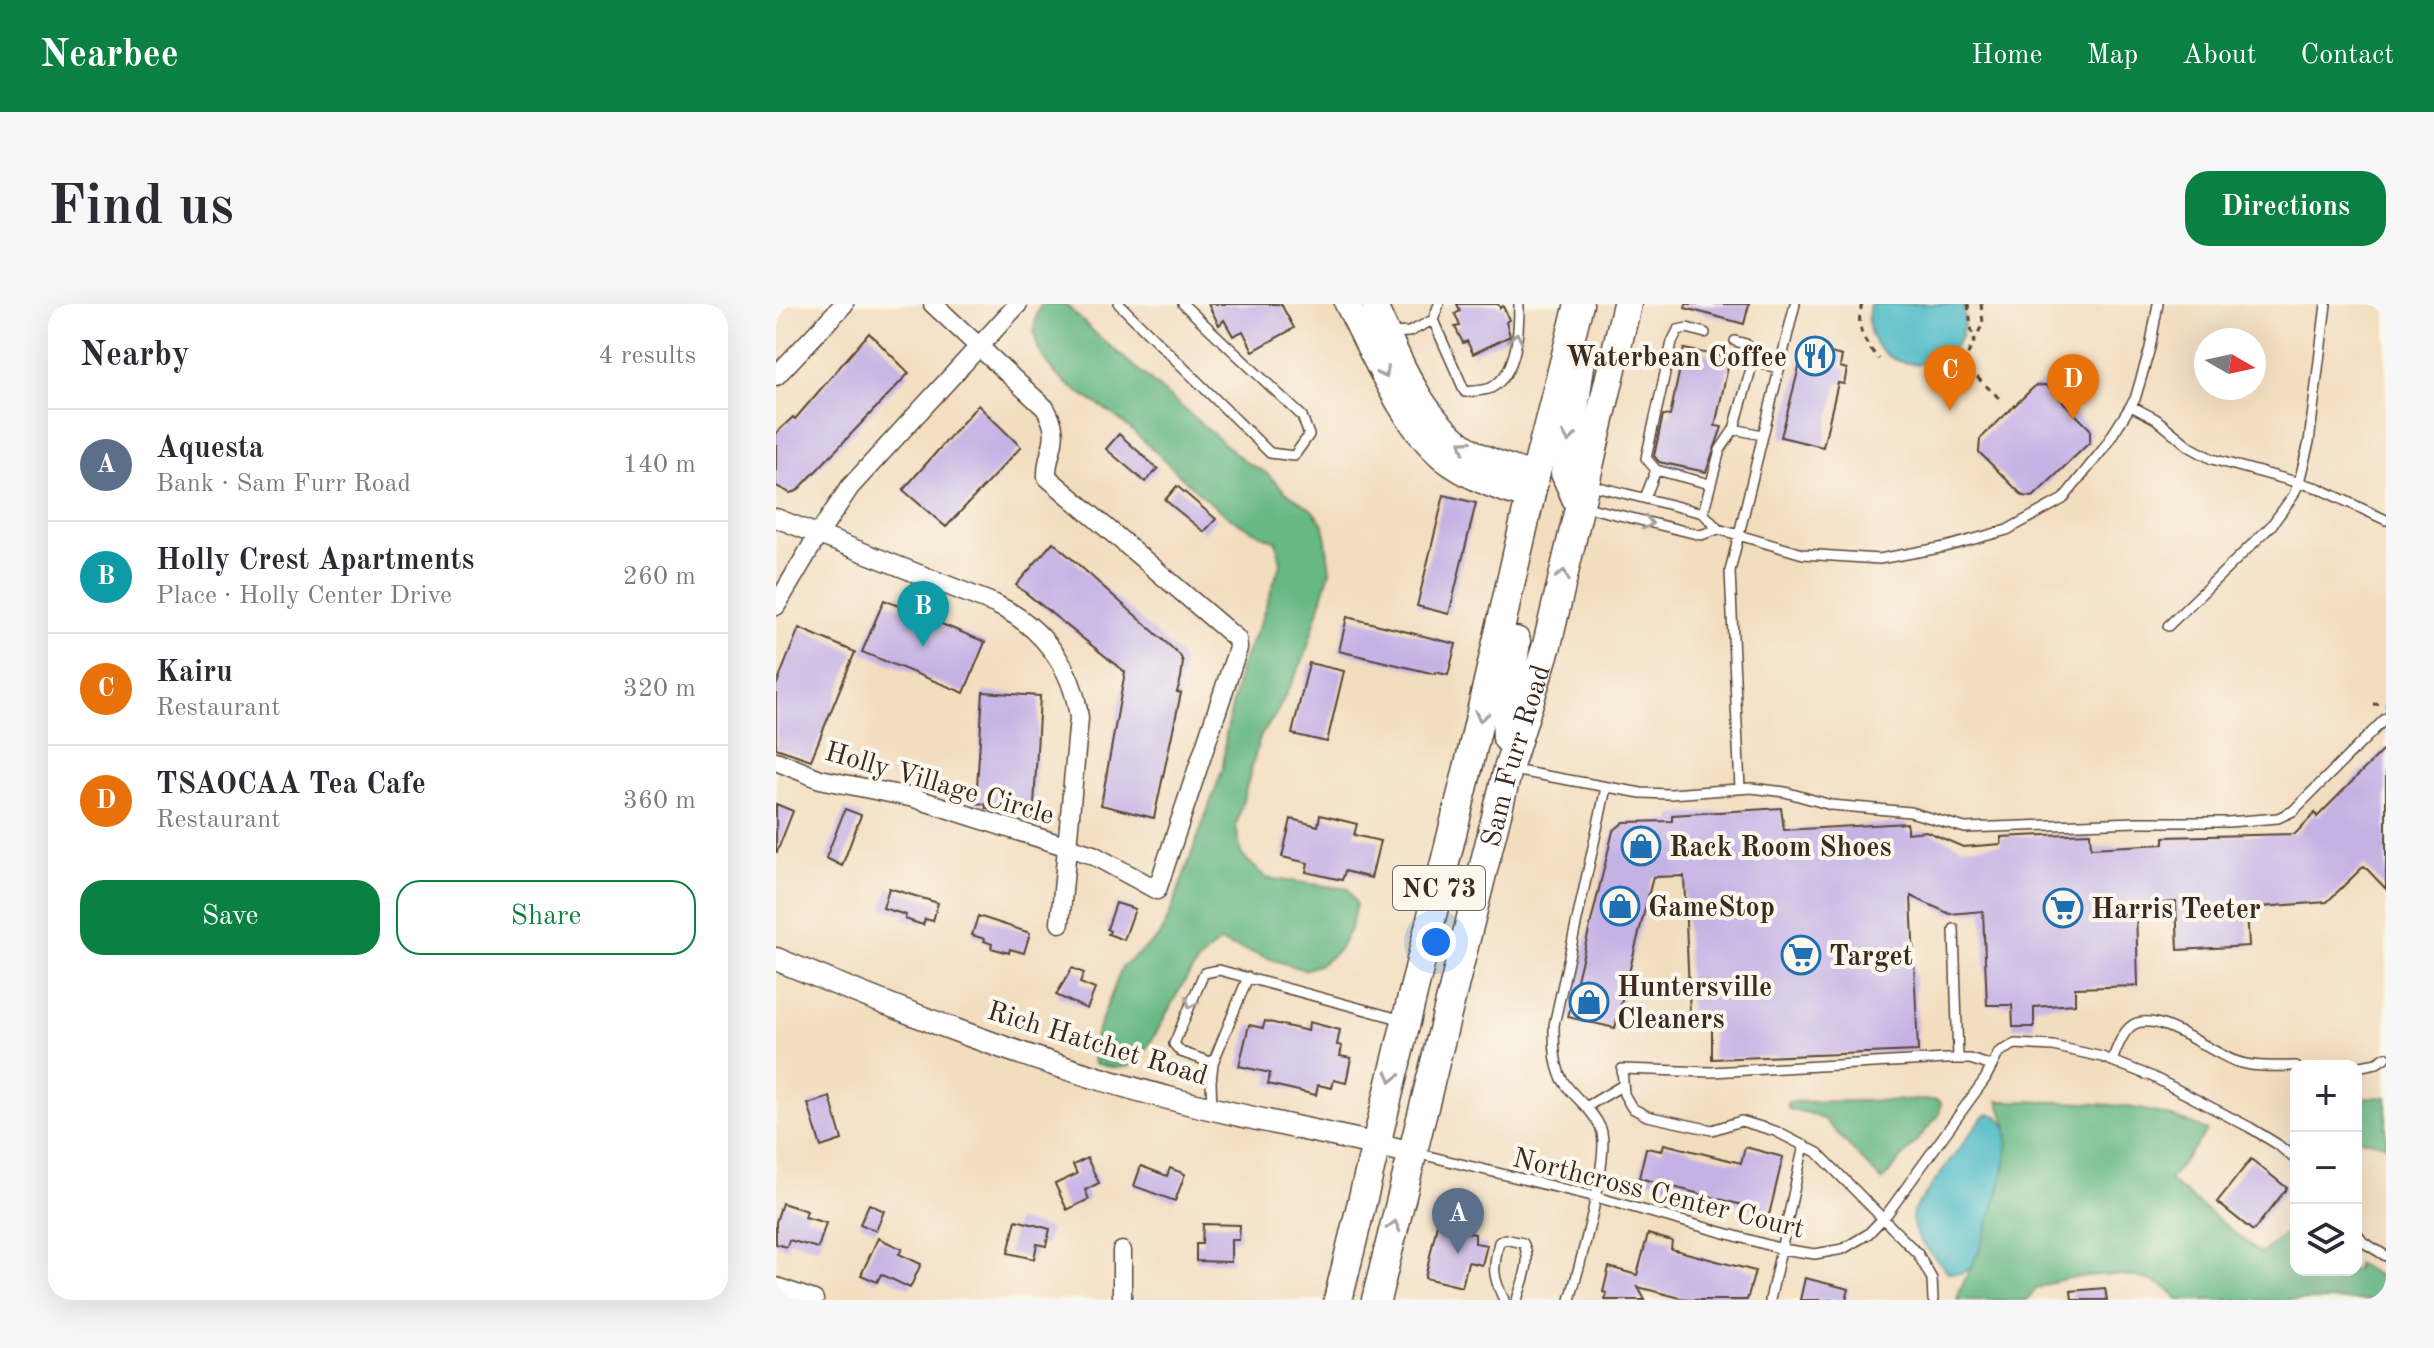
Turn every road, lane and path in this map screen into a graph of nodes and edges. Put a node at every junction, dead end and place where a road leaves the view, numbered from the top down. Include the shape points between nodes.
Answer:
1 (844, 304) edge
2 (933, 304) edge
3 (1018, 304) edge
4 (1119, 304) edge
5 (1183, 304) edge
6 (1347, 304) edge
7 (1374, 304) edge
8 (1439, 304) edge
9 (1519, 304) edge
10 (1579, 304) edge
11 (1589, 304) edge
12 (1627, 304) edge
13 (1795, 304) edge
14 (1862, 304) edge
15 (1968, 304) edge
16 (1981, 304) edge
17 (2158, 304) edge
18 (2326, 304) edge
19 (1433, 320) junction
20 (1388, 333) junction
21 (1705, 333) dead end
22 (1735, 341) dead end
23 (1973, 343) junction
24 (979, 346) junction
25 (1879, 359) dead end
26 (1753, 362) junction
27 (1779, 368) junction
28 (776, 376) edge
29 (1999, 398) dead end
30 (2131, 406) junction
31 (1734, 429) junction
32 (1762, 435) junction
33 (1656, 470) junction
34 (2299, 482) junction
35 (1710, 484) junction
36 (1533, 487) junction
37 (1581, 494) junction
38 (1645, 498) junction
39 (1703, 513) junction
40 (776, 518) edge
41 (2386, 520) edge
42 (1718, 529) junction
43 (1738, 534) junction
44 (818, 535) junction
45 (776, 606) edge
46 (2168, 626) dead end
47 (2373, 704) dead end
48 (2386, 705) edge
49 (2386, 718) edge
50 (776, 761) edge
51 (1508, 769) junction
52 (1606, 788) junction
53 (1740, 789) junction
54 (1067, 847) junction
55 (1060, 923) dead end
56 (1954, 929) dead end
57 (776, 959) edge
58 (1248, 977) junction
59 (1406, 1021) junction
60 (2386, 1057) edge
61 (1958, 1059) junction
62 (2112, 1061) junction
63 (1213, 1063) junction
64 (1992, 1066) junction
65 (2290, 1066) edge
66 (2362, 1066) edge
67 (1623, 1085) junction
68 (1586, 1107) junction
69 (1212, 1108) junction
70 (1376, 1144) junction
71 (1804, 1145) junction
72 (1413, 1153) junction
73 (2290, 1155) edge
74 (1596, 1197) junction
75 (1882, 1219) junction
76 (2362, 1241) edge
77 (1782, 1249) junction
78 (1122, 1251) dead end
79 (2386, 1256) edge
80 (776, 1287) edge
81 (814, 1300) edge
82 (1122, 1300) edge
83 (1338, 1300) edge
84 (1376, 1300) edge
85 (1504, 1300) edge
86 (1517, 1300) edge
87 (1570, 1300) edge
88 (1770, 1300) edge
89 (1933, 1300) edge

1 - 28 street
2 - 24 street, Holly Village Circle
3 - 24 street
4 - 5 lane via 1270,453 1294,456 1309,435 1302,416
6 -> 36 main road via 1408,417 1449,463 1494,487
7 - 20 main road
8 - 19 lane
19 -> 9 lane via 1465,392 1490,388 1506,372 1519,335
10 - 36 main road, Sam Furr Road / NC 73
11 -> 37 main road via 1565,473
12 - 37 main road, Sam Furr Road / NC 73
13 - 27 lane
14 - 25 path via 1859,328
15 - 23 path
16 - 23 path via 1983,323
17 - 30 lane
18 - 34 lane
19 - 20 lane via 1409,332
36 -> 20 main road via 1450,435 1415,388
21 - 33 lane via 1678,330 1672,342 1646,458
22 - 26 lane via 1746,344
23 - 29 path via 1963,364
24 - 44 street via 850,487
24 - 54 street, Holly Village Circle via 1038,399 1051,418 1054,446 1047,477 1237,639 1157,890
26 - 27 lane
26 - 31 lane
27 - 32 lane
30 - 34 lane via 2212,459
30 - 43 lane via 2063,499 2007,530 1879,559 1803,554
31 - 32 lane
31 - 35 lane via 1720,450
32 - 43 lane
33 - 35 lane
33 - 38 lane
34 - 41 lane
34 - 46 lane via 2271,526
35 - 39 lane
36 - 51 main road via 1543,516 1512,658 1506,713
36 -> 59 main road, Sam Furr Road / NC 73
37 - 38 lane
37 -> 42 lane via 1605,513 1701,535
51 -> 37 main road, Sam Furr Road / NC 73 via 1547,645
38 - 39 lane
39 - 42 lane
40 - 44 street
42 - 43 lane
43 - 53 lane via 1730,582
44 - 45 street
44 - 54 street via 995,604 1024,621 1053,649 1073,687 1079,718
47 - 48 path
49 - 53 lane via 2293,811 2278,818 1965,828 1910,812
50 - 54 street, Holly Village Circle via 820,779 914,798
51 - 52 lane
51 - 72 main road, Sam Furr Road / NC 73
52 - 53 lane via 1663,794
52 - 68 lane via 1554,1025 1563,1082
54 - 55 street
56 - 61 lane
57 - 69 street, Rich Hatchet Road via 961,1032
58 - 59 lane
58 - 63 lane
58 -> 63 lane via 1219,970 1204,973 1174,1044 1181,1052
59 -> 70 main road, Sam Furr Road / NC 73
60 - 66 lane
61 - 64 lane
61 - 67 lane via 1711,1072 1622,1069
62 - 64 lane, Northcross Center Court via 2053,1046 2015,1044 1999,1052
62 - 65 lane via 2126,1031 2144,1021 2176,1030 2247,1065
62 - 73 lane, Northcross Center Court via 2198,1100
63 - 69 lane
64 - 75 lane, Northcross Center Court
67 - 68 lane
67 - 71 lane via 1632,1108 1647,1116 1712,1130 1741,1121
68 - 74 lane via 1601,1130
69 - 70 street, Rich Hatchet Road
70 - 72 street, Rich Hatchet Road
70 - 83 main road, Sam Furr Road / NC 73
71 - 75 lane
71 - 77 lane
72 - 74 lane, Northcross Center Court
84 -> 72 main road, Sam Furr Road / NC 73
74 - 77 lane, Northcross Center Court
74 - 87 lane
75 - 77 lane, Northcross Center Court via 1843,1249 1815,1254
75 - 89 lane via 1918,1254 1932,1279
76 - 79 lane
77 - 88 lane
78 - 82 street
80 - 81 street
85 - 86 lane via 1493,1270 1499,1242 1505,1239 1523,1243 1527,1251

